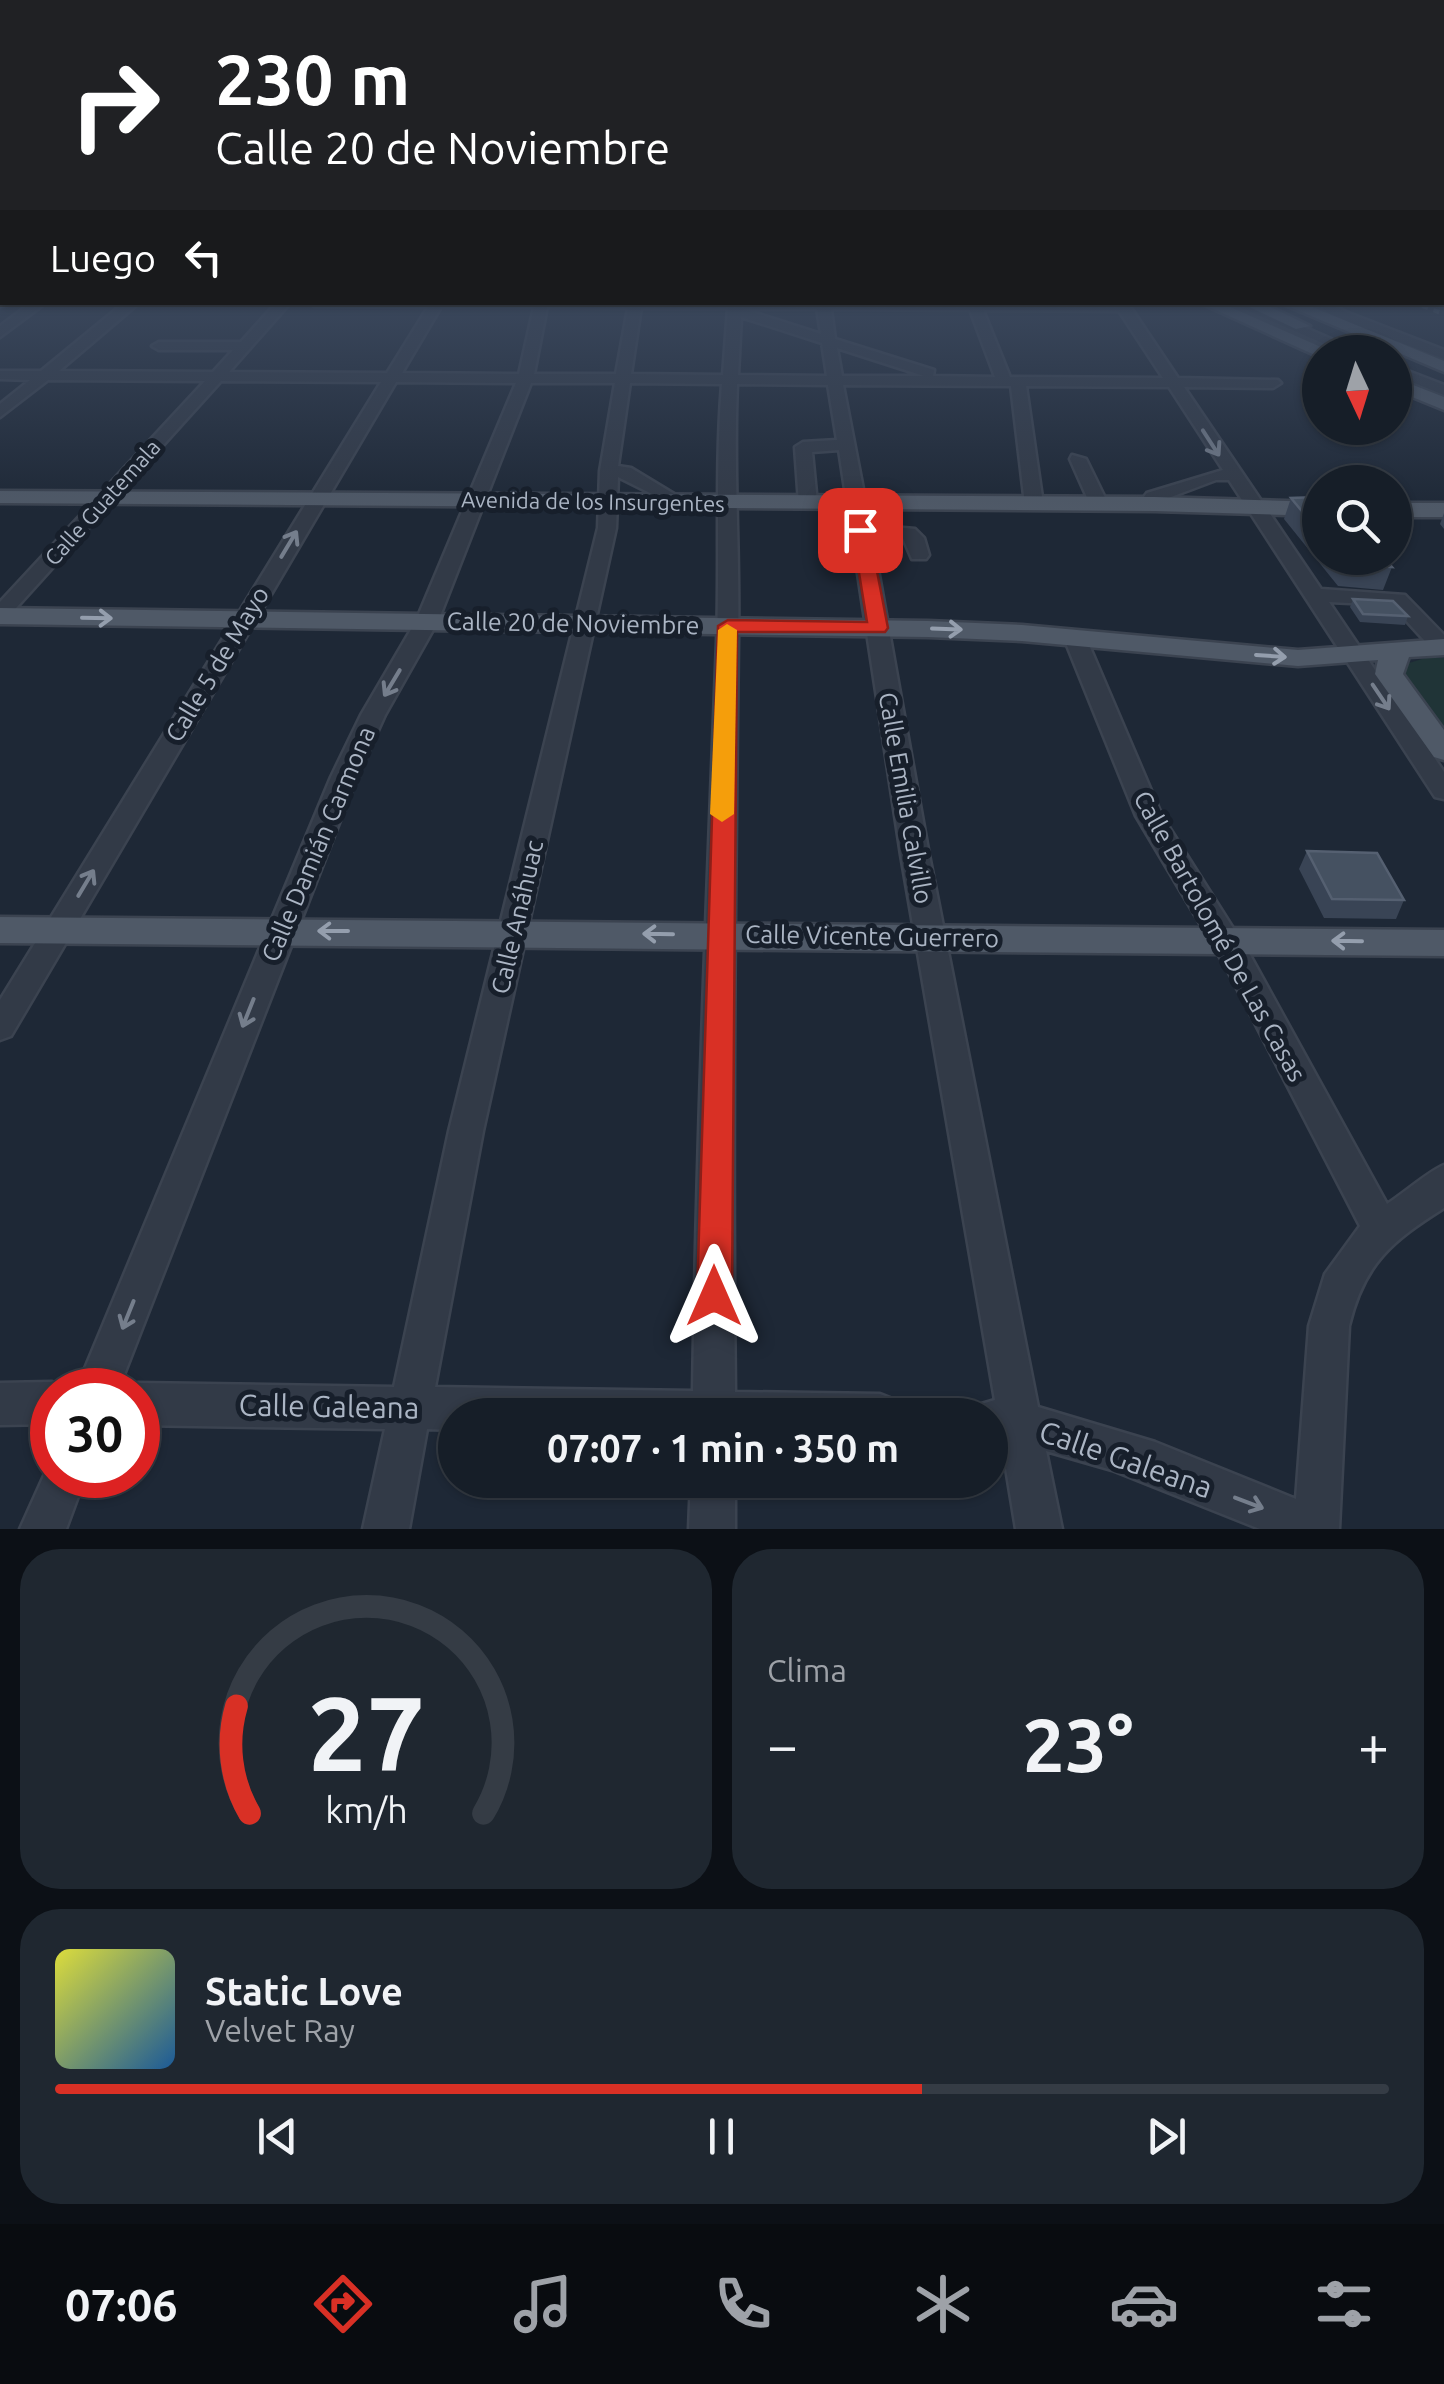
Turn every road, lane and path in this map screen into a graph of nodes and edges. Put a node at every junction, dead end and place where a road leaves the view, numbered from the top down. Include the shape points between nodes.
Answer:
1 (54, 368) edge
2 (223, 368) edge
3 (395, 368) edge
4 (528, 368) edge
5 (624, 368) edge
6 (728, 368) edge
7 (831, 368) edge
8 (915, 368) edge
9 (1005, 368) edge
10 (1163, 368) edge
11 (0, 376) edge
12 (45, 376) junction
13 (216, 376) junction
14 (390, 377) junction
15 (526, 377) junction
16 (1412, 377) edge
17 (622, 378) junction
18 (728, 380) junction
19 (832, 380) junction
20 (954, 381) junction
21 (1011, 381) junction
22 (1172, 382) junction
23 (1273, 382) dead end
24 (1412, 386) edge
25 (1441, 395) edge
26 (0, 412) edge
27 (845, 445) junction
28 (1078, 459) dead end
29 (610, 471) junction
30 (1232, 475) junction
31 (0, 497) edge
32 (107, 498) junction
33 (317, 499) junction
34 (476, 500) junction
35 (608, 501) junction
36 (1412, 501) edge
37 (1444, 501) edge
38 (664, 502) junction
39 (727, 502) junction
40 (808, 502) junction
41 (1302, 502) edge
42 (857, 503) junction
43 (1034, 504) junction
44 (1098, 504) junction
45 (1154, 504) junction
46 (1251, 505) junction
47 (1302, 508) edge
48 (1412, 510) edge
49 (1444, 510) edge
50 (860, 530) junction
51 (918, 555) dead end
52 (1312, 595) junction
53 (0, 615) edge
54 (243, 619) junction
55 (427, 621) junction
56 (584, 624) junction
57 (728, 626) junction
58 (878, 628) junction
59 (1075, 638) junction
60 (1443, 646) edge
61 (1402, 648) junction
62 (1354, 656) junction
63 (1444, 751) edge
64 (1444, 791) edge
65 (0, 930) edge
66 (56, 930) junction
67 (280, 930) junction
68 (514, 932) junction
69 (719, 934) junction
70 (931, 936) junction
71 (1222, 939) junction
72 (1444, 943) edge
73 (0, 1027) edge
74 (1444, 1181) edge
75 (1380, 1228) junction
76 (107, 1368) edge
77 (714, 1398) edge
78 (1001, 1398) edge
79 (0, 1404) edge
80 (30, 1404) edge
81 (160, 1404) edge
82 (412, 1406) junction
83 (438, 1407) edge
84 (1008, 1423) edge
85 (1008, 1431) edge
86 (55, 1498) edge
87 (712, 1498) edge
88 (43, 1529) edge
89 (386, 1529) edge
90 (712, 1529) edge
91 (1039, 1529) edge
92 (1316, 1529) edge

1 - 12 street
2 - 13 street, Calle Guatemala
3 - 14 street, Calle 5 de Mayo
4 - 15 street, Calle Damián Carmona
5 - 17 street, Calle Anáhuac
6 - 18 street
7 - 19 street, Calle Emilia Calvillo
8 - 20 street
9 - 21 street
10 - 22 street
11 - 12 street
12 - 13 street
12 - 26 street
13 - 14 street
13 - 32 street, Calle Guatemala
14 - 15 street
14 - 33 street, Calle 5 de Mayo
15 - 17 street
15 - 34 street, Calle Damián Carmona
16 - 25 main road
17 - 18 street
17 - 29 street, Calle Anáhuac
18 - 19 street
18 - 39 street
19 - 20 street
19 - 27 street, Calle Emilia Calvillo
20 - 21 street
21 - 22 street
21 - 43 street
22 - 23 street
22 -> 30 street
24 - 25 main road
27 - 40 street via 802,447
27 - 42 street, Calle Emilia Calvillo
28 - 44 street
29 - 35 street, Calle Anáhuac
29 - 38 street via 626,472 664,494
30 - 45 street via 1214,475 1153,498
30 - 46 street
31 - 32 main road, Avenida de los Insurgentes
32 - 33 main road, Avenida de los Insurgentes
32 - 53 street, Calle Guatemala
33 - 34 main road, Avenida de los Insurgentes
54 -> 33 street, Calle 5 de Mayo
34 - 35 main road, Avenida de los Insurgentes
34 - 55 street, Calle Damián Carmona
35 - 38 main road, Avenida de los Insurgentes
35 - 56 street, Calle Anáhuac
36 - 37 main road
38 - 39 main road, Avenida de los Insurgentes
39 - 40 main road, Avenida de los Insurgentes
39 - 57 street
40 - 42 main road, Avenida de los Insurgentes
41 - 46 main road, Avenida de los Insurgentes
42 - 43 main road, Avenida de los Insurgentes
42 - 50 street, Calle Emilia Calvillo
43 - 44 main road, Avenida de los Insurgentes
44 - 45 main road, Avenida de los Insurgentes
45 - 46 main road, Avenida de los Insurgentes
46 - 47 main road, Avenida de los Insurgentes
46 - 52 street
48 - 49 main road
50 - 51 street via 908,533
50 - 58 street, Calle Emilia Calvillo
52 - 60 street via 1398,599
52 - 62 street
53 -> 54 main road, Calle 20 de Noviembre
54 - 55 main road, Calle 20 de Noviembre
66 -> 54 street, Calle 5 de Mayo
55 - 56 main road, Calle 20 de Noviembre
55 -> 67 street, Calle Damián Carmona via 366,730
56 - 57 main road, Calle 20 de Noviembre
56 - 68 street, Calle Anáhuac
57 - 58 main road, Calle 20 de Noviembre
57 - 69 street
58 -> 59 main road, Calle 20 de Noviembre
58 - 70 street, Calle Emilia Calvillo
59 -> 62 main road, Calle 20 de Noviembre via 1298,658
59 - 71 street, Calle Bartolomé De Las Casas via 1149,816
60 - 61 main road, Calle 20 de Noviembre
61 - 62 main road, Calle 20 de Noviembre
61 - 63 main road via 1390,662 1390,674
62 -> 64 street
65 - 66 main road, Calle Vicente Guerrero
66 - 67 main road, Calle Vicente Guerrero
66 - 73 street, Calle 5 de Mayo
68 -> 67 main road, Calle Vicente Guerrero
67 -> 76 street, Calle Damián Carmona
69 -> 68 main road, Calle Vicente Guerrero
68 - 82 street, Calle Anáhuac via 466,1131
69 - 70 main road, Calle Vicente Guerrero
69 - 77 street
70 - 71 main road, Calle Vicente Guerrero
70 - 78 street, Calle Emilia Calvillo
72 -> 71 main road, Calle Vicente Guerrero
71 - 75 street, Calle Bartolomé De Las Casas
74 - 75 street
75 - 92 street via 1339,1287 1329,1326
79 - 80 street
81 - 82 street, Calle Galeana
82 - 83 street, Calle Galeana
82 - 89 street, Calle Anáhuac
84 -> 92 street, Calle Galeana via 1100,1444
85 - 91 street, Calle Emilia Calvillo
86 - 88 street
87 - 90 street

